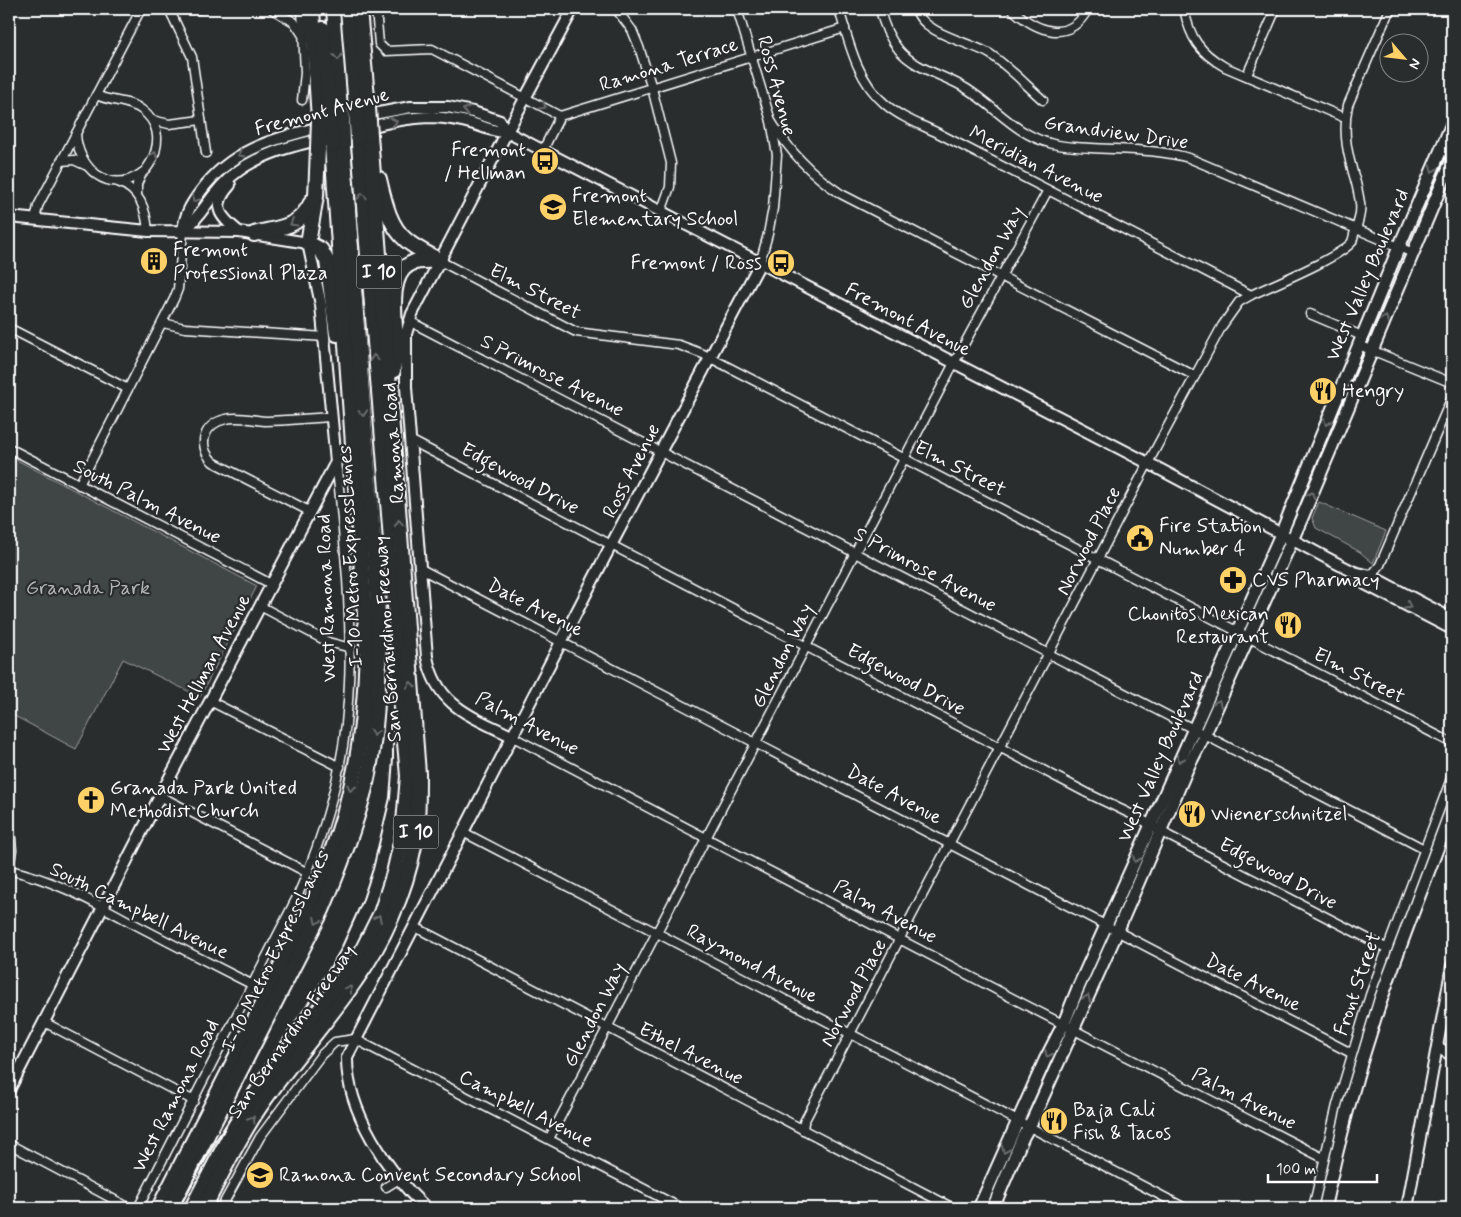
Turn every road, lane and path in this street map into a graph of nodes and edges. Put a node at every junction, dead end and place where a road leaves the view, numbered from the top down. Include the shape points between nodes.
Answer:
1 (145, 9) edge
2 (169, 9) edge
3 (185, 9) edge
4 (199, 9) edge
5 (272, 9) edge
6 (302, 9) edge
7 (312, 9) edge
8 (321, 9) edge
9 (334, 9) edge
10 (349, 9) edge
11 (359, 9) edge
12 (376, 9) edge
13 (573, 9) edge
14 (616, 9) edge
15 (737, 9) edge
16 (839, 9) edge
17 (880, 9) edge
18 (916, 9) edge
19 (1012, 9) edge
20 (1088, 9) edge
21 (1184, 9) edge
22 (1276, 9) edge
23 (1390, 9) edge
24 (845, 28) junction
25 (361, 35) junction
26 (304, 36) junction
27 (751, 57) junction
28 (1247, 75) junction
29 (103, 80) junction
30 (652, 88) junction
31 (96, 95) junction
32 (526, 97) junction
33 (116, 100) junction
34 (302, 100) dead end
35 (1044, 100) dead end
36 (362, 109) junction
37 (560, 116) junction
38 (330, 117) junction
39 (1345, 118) junction
40 (152, 120) junction
41 (201, 120) junction
42 (771, 121) junction
43 (169, 124) junction
44 (1452, 124) edge
45 (507, 132) junction
46 (76, 134) junction
47 (158, 136) junction
48 (366, 140) junction
49 (331, 145) junction
50 (543, 150) junction
51 (206, 153) dead end
52 (1452, 160) edge
53 (61, 161) junction
54 (246, 165) junction
55 (87, 166) junction
56 (142, 173) junction
57 (118, 182) junction
58 (1048, 190) junction
59 (316, 191) junction
60 (137, 194) junction
61 (661, 212) junction
62 (9, 217) edge
63 (35, 220) junction
64 (1356, 229) junction
65 (148, 231) junction
66 (183, 232) junction
67 (239, 232) junction
68 (254, 234) junction
69 (308, 243) junction
70 (351, 243) junction
71 (1399, 247) junction
72 (1413, 253) junction
73 (440, 261) junction
74 (760, 263) junction
75 (1001, 275) junction
76 (342, 291) junction
77 (1251, 295) junction
78 (1310, 314) dead end
79 (410, 321) junction
80 (163, 323) junction
81 (9, 328) edge
82 (325, 337) junction
83 (1360, 341) junction
84 (1372, 350) junction
85 (710, 358) junction
86 (954, 363) junction
87 (1195, 376) junction
88 (1452, 383) edge
89 (128, 389) junction
90 (389, 396) junction
91 (1452, 396) edge
92 (331, 417) junction
93 (410, 440) junction
94 (9, 448) edge
95 (661, 451) junction
96 (904, 459) junction
97 (336, 462) junction
98 (1148, 464) junction
99 (355, 479) junction
100 (79, 485) junction
101 (309, 511) junction
102 (1280, 534) junction
103 (1292, 540) junction
104 (612, 545) junction
105 (855, 552) junction
106 (1098, 559) junction
107 (421, 569) junction
108 (1354, 572) junction
109 (1371, 576) junction
110 (271, 584) junction
111 (260, 606) junction
112 (1452, 619) edge
113 (1452, 629) edge
114 (1236, 632) junction
115 (1248, 637) junction
116 (562, 642) junction
117 (806, 646) junction
118 (351, 648) junction
119 (1049, 654) junction
120 (437, 687) joint
121 (210, 700) junction
122 (1193, 728) junction
123 (1205, 734) junction
124 (361, 736) junction
125 (513, 737) junction
126 (756, 743) junction
127 (1452, 743) edge
128 (1000, 747) junction
129 (340, 767) junction
130 (368, 775) junction
131 (1452, 776) edge
132 (160, 796) junction
133 (9, 818) edge
134 (1156, 828) junction
135 (463, 832) junction
136 (706, 837) junction
137 (950, 844) junction
138 (1424, 849) junction
139 (9, 870) edge
140 (308, 873) junction
141 (103, 907) junction
142 (1106, 926) junction
143 (414, 927) junction
144 (1117, 932) junction
145 (657, 933) junction
146 (900, 939) junction
147 (1386, 948) junction
148 (1452, 966) edge
149 (252, 985) junction
150 (44, 1022) junction
151 (1069, 1026) junction
152 (607, 1028) junction
153 (850, 1034) junction
154 (355, 1039) junction
155 (1437, 1047) junction
156 (1351, 1053) junction
157 (1452, 1055) edge
158 (9, 1090) edge
159 (194, 1101) junction
160 (1018, 1121) junction
161 (1029, 1127) junction
162 (803, 1130) junction
163 (549, 1139) junction
164 (9, 1144) edge
165 (1323, 1158) junction
166 (399, 1179) junction
167 (386, 1187) dead end
168 (130, 1208) edge
169 (138, 1208) edge
170 (159, 1208) edge
171 (170, 1208) edge
172 (192, 1208) edge
173 (204, 1208) edge
174 (221, 1208) edge
175 (426, 1208) edge
176 (681, 1208) edge
177 (953, 1208) edge
178 (979, 1208) edge
179 (993, 1208) edge
180 (1185, 1208) edge
181 (1313, 1208) edge
182 (1407, 1208) edge

1 - 29 street via 140,11
2 - 41 street via 192,57
3 - 4 street
5 - 26 street via 294,22
6 - 26 street
7 - 38 highway
8 - 38 highway, San Bernardino Freeway / I 10
9 -> 38 highway
10 - 25 highway
10 - 36 highway, I-10 Metro ExpressLanes
11 - 25 highway
12 - 32 street via 379,44 386,50 432,49
13 - 32 main road
14 - 30 street via 632,30
15 - 27 street, Ross Avenue
16 - 24 street, Meridian Avenue
17 - 64 street, Grandview Drive via 890,37 910,60 969,90 1022,132 1037,139 1069,147 1171,153 1189,158
18 - 35 street via 919,18 928,26 991,55
19 - 20 street via 1025,19 1054,32 1078,24
21 - 28 street via 1188,27 1209,58
22 - 28 street
23 - 39 street, Norwood Place
24 - 27 street, Ramona Terrace
24 - 58 street, Meridian Avenue via 858,69 885,104
25 - 36 highway
26 - 34 street
27 - 30 street, Ramona Terrace
27 - 42 street, Ross Avenue
28 - 39 street
29 - 31 street
29 - 33 street via 108,94
30 - 37 street, Ramona Terrace
30 - 61 street via 671,163 670,188
31 - 33 street
31 - 46 street
32 -> 37 street
32 - 45 main road
33 - 40 street via 134,105
36 - 48 highway, I-10 Metro ExpressLanes, bridge
37 - 50 street
38 - 49 highway, San Bernardino Freeway / I 10, bridge
39 - 64 street, Norwood Place via 1344,134 1360,198 1361,216
40 - 43 street
40 - 47 street
41 - 43 street
41 - 51 street
42 - 74 street, Ross Avenue via 777,155 776,183
42 - 75 street via 784,142 820,180 841,194
43 - 47 street
44 -> 71 main road, West Valley Boulevard
45 - 50 main road, Fremont Avenue
54 -> 45 main road, Fremont Avenue via 281,150 408,119 445,118 494,132
45 -> 66 main road, Fremont Avenue via 500,121 473,112 421,106 366,115 268,141 239,155 215,174 186,214
45 - 73 main road
46 - 53 street
46 - 55 street via 78,150
56 -> 47 street via 151,163
48 - 73 highway via 395,226 406,240
48 - 90 highway, San Bernardino Freeway / I 10
172 -> 48 highway, I-10 Metro ExpressLanes via 256,1093 362,951 381,913 403,834 408,776 388,554
49 - 59 highway
49 - 70 highway, I-10 Metro ExpressLanes
49 - 76 highway, San Bernardino Freeway / I 10
50 - 61 main road, Fremont Avenue
52 - 72 main road, West Valley Boulevard
53 - 55 street via 74,160
53 - 63 street via 38,206
54 - 66 main road, Fremont Avenue via 221,186 198,218
54 - 67 main road via 222,195 219,206 224,220
55 - 57 street via 101,178
56 - 57 street
56 - 60 street
57 - 60 street
58 - 75 street, Glendon Way
58 - 77 street, Meridian Avenue
59 -> 68 highway via 305,213 294,223
59 - 69 highway
60 - 65 street via 146,212
61 - 74 main road, Fremont Avenue
62 - 63 main road
63 - 65 main road
64 - 71 street, Grandview Drive
64 - 77 street, Norwood Place via 1352,242 1333,256
65 - 66 main road
66 - 67 main road
66 - 80 street via 178,289
67 - 68 main road
68 - 69 main road
69 - 82 main road, West Ramona Road
69 - 99 highway via 321,250 327,261
70 - 76 highway
70 -> 130 highway, I-10 Metro ExpressLanes via 379,627 376,709
71 - 72 street, Grandview Drive
71 - 83 main road, West Valley Boulevard
84 -> 72 main road, West Valley Boulevard
73 - 79 main road, Ramona Road
73 - 85 street, Elm Street via 576,332 679,345
73 - 90 highway via 412,263 398,278 394,305 396,347
74 - 85 main road, Ross Avenue
74 - 86 main road, Fremont Avenue
75 - 86 street, Glendon Way
75 - 87 street
76 - 99 highway, San Bernardino Freeway / I 10
77 - 87 street, Norwood Place via 1231,312
78 - 83 street
79 - 93 main road, Ramona Road via 406,341 406,387
79 - 95 street, S Primrose Avenue
80 - 82 street via 185,328
80 - 89 street
81 - 89 street
82 - 92 main road, West Ramona Road
83 - 84 street
83 -> 102 main road, West Valley Boulevard
84 - 88 street
103 -> 84 main road, West Valley Boulevard
85 - 95 main road, Ross Avenue
85 - 96 street, Elm Street
86 - 96 street, Glendon Way
86 - 98 main road, Fremont Avenue
87 - 98 street, Norwood Place
89 - 100 street
173 -> 90 highway, San Bernardino Freeway / I 10 via 239,1140 265,1099 372,955 409,868 416,826 418,774
91 - 109 street via 1380,565
92 - 97 main road, West Ramona Road
92 - 101 street via 226,419 211,426 203,441 207,457 213,462
93 - 104 street, Edgewood Drive
93 - 107 main road, Ramona Road
94 - 100 street, South Palm Avenue
95 - 104 main road, Ross Avenue
95 - 105 street, S Primrose Avenue
96 - 105 street, Glendon Way
96 - 106 street, Elm Street
97 - 101 main road, West Hellman Avenue
97 - 118 street, West Ramona Road
98 - 102 main road, Fremont Avenue
98 - 106 street, Norwood Place
99 - 124 highway, San Bernardino Freeway / I 10 via 367,644
100 - 110 street, South Palm Avenue
101 - 110 main road, West Hellman Avenue
102 - 103 main road, Fremont Avenue
102 - 114 main road, West Valley Boulevard
103 - 108 main road, Fremont Avenue
103 - 115 main road, West Valley Boulevard
104 - 116 main road, Ross Avenue
104 - 117 street, Edgewood Drive
105 - 117 street, Glendon Way
105 - 119 street, S Primrose Avenue
106 - 114 street, Elm Street
106 - 119 street, Norwood Place
107 - 116 street, Date Avenue
107 - 120 main road, Ramona Road via 427,657
108 - 109 main road
108 -> 113 main road via 1365,584
109 - 112 main road
110 - 111 main road, West Hellman Avenue
111 - 118 street via 328,642
111 - 121 main road, West Hellman Avenue
114 - 115 street, Elm Street
114 - 122 main road, West Valley Boulevard
123 -> 115 main road, West Valley Boulevard
115 - 127 street, Elm Street
116 - 125 main road, Ross Avenue
116 - 126 street, Date Avenue
117 - 126 street, Glendon Way
117 - 128 street, Edgewood Drive
118 - 129 street, West Ramona Road
119 - 122 street, S Primrose Avenue
119 - 128 street, Norwood Place
120 - 125 main road, Palm Avenue via 455,706
121 - 129 street
121 - 132 main road, West Hellman Avenue
122 - 123 street, S Primrose Avenue
122 -> 134 main road, West Valley Boulevard
123 - 134 main road, West Valley Boulevard
123 - 138 street, S Primrose Avenue
124 - 130 highway
124 -> 170 highway, San Bernardino Freeway / I 10 via 342,820 319,887 268,995
125 - 135 main road, Ross Avenue
125 - 136 street, Palm Avenue
126 - 136 street, Glendon Way
126 - 137 street, Date Avenue
128 - 134 street, Edgewood Drive
128 - 137 street, Norwood Place
129 - 140 street, West Ramona Road
130 -> 171 highway, I-10 Metro ExpressLanes via 351,836 322,910
131 - 138 street, Front Street
132 - 140 street
132 - 141 main road, West Hellman Avenue
133 - 139 street via 12,850
134 -> 142 main road, West Valley Boulevard
134 - 144 main road, West Valley Boulevard
134 - 147 street, Edgewood Drive
135 - 143 main road, Ross Avenue
135 - 145 street, Raymond Avenue
136 - 145 street, Glendon Way
136 - 146 street, Palm Avenue
137 - 142 street, Date Avenue
137 - 146 street, Norwood Place
138 - 147 street, Front Street
139 - 141 street, South Campbell Avenue via 51,883
140 - 149 street, West Ramona Road
141 - 149 street, South Campbell Avenue
141 - 150 main road, West Hellman Avenue
142 - 144 street, Date Avenue
142 - 151 main road, West Valley Boulevard
143 - 152 street, Ethel Avenue
143 - 154 main road
151 -> 144 main road, West Valley Boulevard
144 - 156 street, Date Avenue
145 - 152 street, Glendon Way
145 - 153 street, Raymond Avenue
146 - 151 street, Palm Avenue
146 - 153 street, Norwood Place
147 - 156 street, Front Street
148 - 155 main road
149 - 159 street, West Ramona Road
150 - 158 main road, West Hellman Avenue
150 - 159 street
151 -> 160 main road, West Valley Boulevard via 1045,1060
151 - 161 main road, West Valley Boulevard
151 - 165 street, Palm Avenue
152 - 162 street, Ethel Avenue
152 - 163 street, Glendon Way
153 - 160 street, Raymond Avenue
153 - 162 street, Norwood Place via 804,1122
154 - 163 street, Campbell Avenue
154 - 166 main road via 347,1057 350,1084 366,1128
154 - 174 street via 334,1042 321,1055 260,1137
155 - 157 main road
155 - 182 main road
156 - 165 street, Front Street
159 - 169 street, West Ramona Road
160 - 161 street, Raymond Avenue
160 -> 178 main road, West Valley Boulevard
161 - 179 main road, West Valley Boulevard
161 - 180 street, Raymond Avenue
162 - 177 street, Ethel Avenue
163 - 176 street, Campbell Avenue
164 - 168 street
165 - 181 street, Front Street
166 - 167 street
166 - 175 main road

